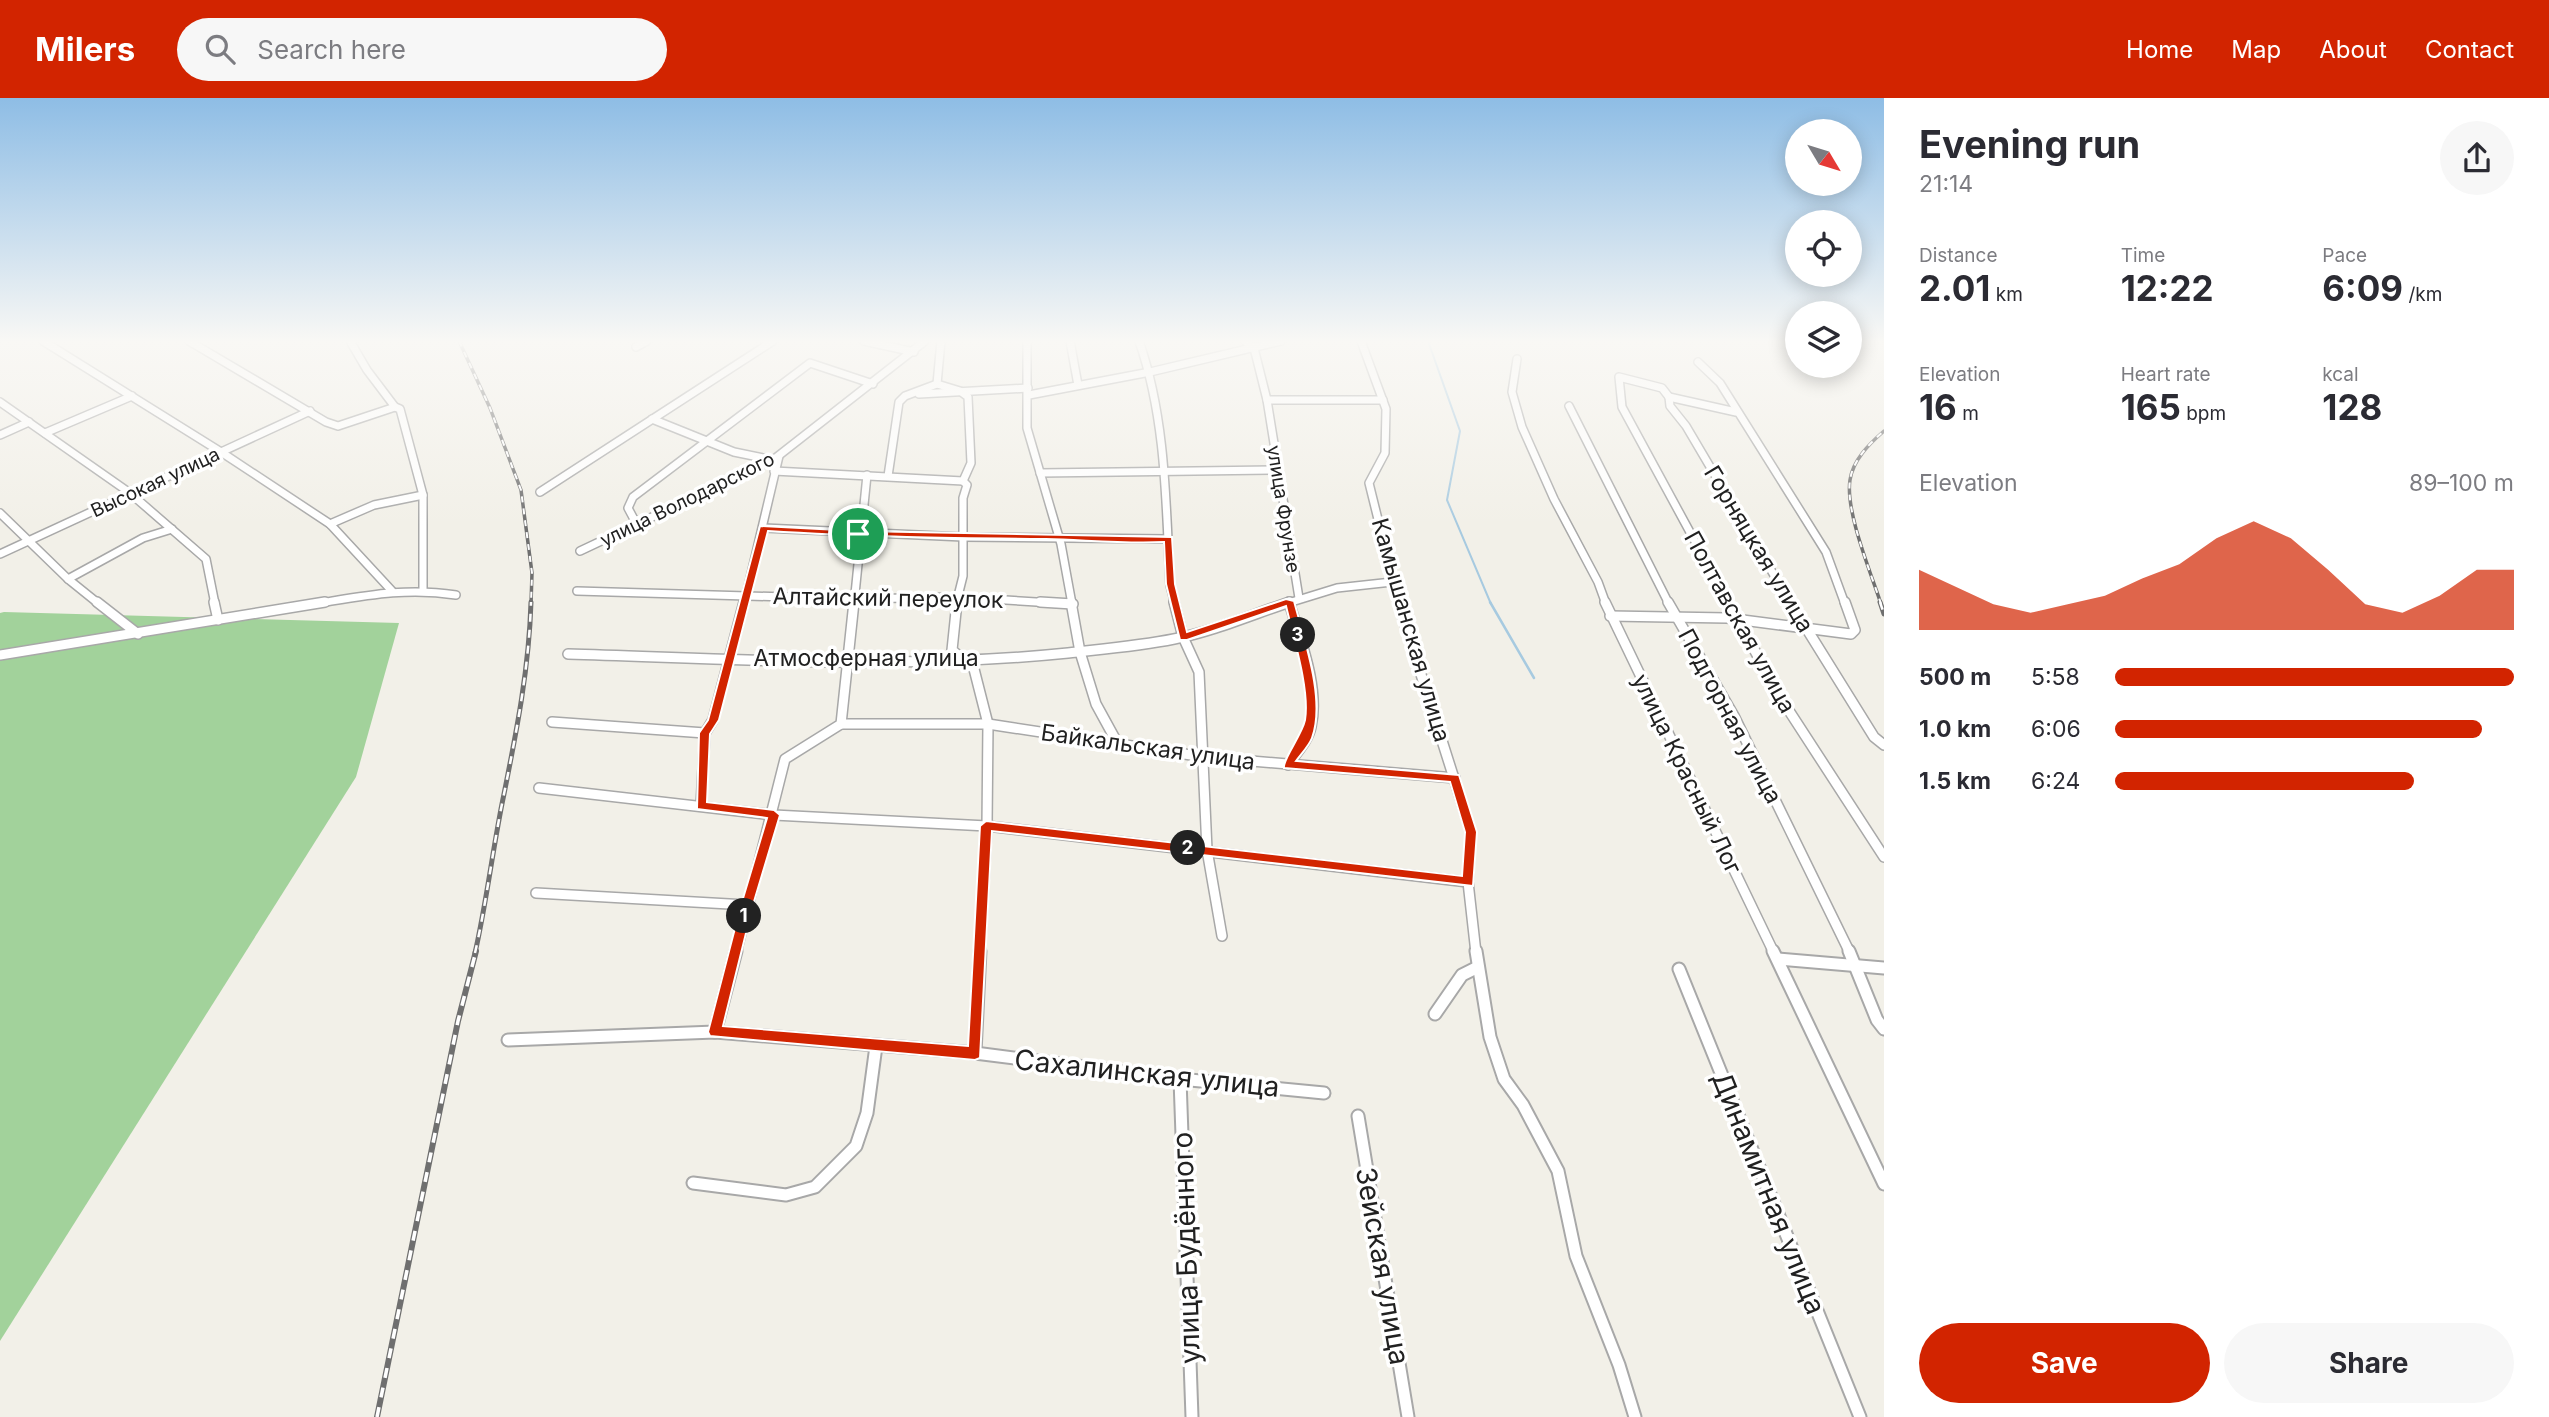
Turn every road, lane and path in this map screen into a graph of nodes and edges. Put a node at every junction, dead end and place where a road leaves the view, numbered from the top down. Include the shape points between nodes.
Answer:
1 (0, 402) edge
2 (117, 403) edge
3 (142, 403) edge
4 (295, 403) edge
5 (392, 403) edge
6 (678, 403) edge
7 (756, 403) edge
8 (849, 403) edge
9 (899, 403) edge
10 (968, 403) edge
11 (1028, 403) edge
12 (1155, 403) edge
13 (1267, 403) edge
14 (1384, 403) edge
15 (1515, 403) edge
16 (1622, 403) edge
17 (1670, 403) edge
18 (1702, 403) edge
19 (1730, 403) edge
20 (1569, 406) dead end
21 (395, 407) junction
22 (310, 411) junction
23 (1735, 412) junction
24 (652, 419) junction
25 (29, 422) junction
26 (45, 433) junction
27 (0, 435) edge
28 (704, 441) junction
29 (221, 452) junction
30 (776, 458) junction
31 (1278, 470) junction
32 (775, 471) junction
33 (1040, 472) junction
34 (1165, 472) junction
35 (867, 475) junction
36 (888, 476) junction
37 (963, 481) junction
38 (540, 492) dead end
39 (130, 493) junction
40 (423, 495) junction
41 (0, 513) edge
42 (636, 523) junction
43 (330, 524) junction
44 (764, 528) junction
45 (172, 529) junction
46 (858, 534) junction
47 (964, 537) junction
48 (1058, 537) junction
49 (1168, 539) junction
50 (27, 541) junction
51 (580, 551) dead end
52 (0, 554) edge
53 (68, 579) junction
54 (1392, 582) junction
55 (392, 590) junction
56 (423, 590) junction
57 (578, 591) dead end
58 (747, 594) junction
59 (456, 595) dead end
60 (957, 597) junction
61 (854, 599) junction
62 (1294, 600) junction
63 (1073, 604) junction
64 (1610, 615) junction
65 (1675, 615) junction
66 (218, 621) junction
67 (1738, 621) junction
68 (1805, 625) junction
69 (1820, 629) joint
70 (138, 634) junction
71 (1183, 637) junction
72 (1080, 652) junction
73 (568, 654) dead end
74 (0, 655) edge
75 (729, 657) junction
76 (965, 660) junction
77 (844, 662) junction
78 (552, 722) dead end
79 (841, 724) junction
80 (988, 724) junction
81 (705, 733) junction
82 (1884, 745) edge
83 (1119, 746) junction
84 (1203, 757) junction
85 (1288, 765) junction
86 (1455, 778) junction
87 (539, 788) dead end
88 (701, 806) junction
89 (774, 815) junction
90 (986, 826) junction
91 (1207, 850) junction
92 (1884, 857) edge
93 (1468, 882) junction
94 (536, 893) dead end
95 (747, 905) junction
96 (1222, 936) dead end
97 (1778, 959) junction
98 (1856, 965) junction
99 (1478, 967) junction
100 (1679, 968) dead end
101 (1884, 968) edge
102 (1434, 1014) dead end
103 (1884, 1029) edge
104 (715, 1032) junction
105 (508, 1040) dead end
106 (876, 1046) junction
107 (975, 1053) junction
108 (1180, 1079) junction
109 (1324, 1093) dead end
110 (1358, 1116) dead end
111 (693, 1183) dead end
112 (1884, 1184) edge
113 (1192, 1417) edge
114 (1409, 1417) edge
115 (1635, 1417) edge
116 (1860, 1417) edge

1 - 25 street
2 - 26 street
3 - 29 street
4 - 22 street
5 - 21 street
6 - 24 street
7 - 28 street
8 - 30 street, улица Володарского
9 - 36 street
10 - 37 street via 971,463
11 - 33 street via 1027,428
12 - 34 street
13 - 31 street, улица Фрунзе
14 - 54 street, Камышанская улица via 1385,453 1369,483
15 - 64 street, улица Красный Лог via 1554,499 1598,582
16 - 67 street, Полтавская улица
17 - 68 street, Горняцкая улица
18 - 23 street
19 - 23 street
20 - 65 street, Подгорная улица
21 - 22 street via 338,426
21 - 40 street via 400,409
22 - 29 street, Высокая улица
23 - 69 street via 1826,552 1855,630 1842,634
24 - 28 street
24 - 38 street
25 - 26 street
25 - 27 street
26 - 39 street
28 - 30 street via 734,452
28 - 42 street via 633,497 628,508
29 - 39 street, Высокая улица
29 - 43 street
30 - 32 street
30 - 42 street, улица Володарского
31 - 34 street
31 - 62 street, улица Фрунзе
32 - 35 street
32 - 44 street
33 - 34 street
33 - 48 street
34 - 49 street
35 - 36 street
35 - 46 street
36 - 37 street
37 - 47 street via 967,485
39 - 45 street
39 - 50 street, Высокая улица
40 - 43 street via 374,505
40 - 56 street
41 - 50 street
42 - 51 street, улица Володарского
43 - 55 street
44 - 46 street
44 - 58 street
45 - 53 street via 143,538
45 - 66 street via 206,559
46 - 47 street
46 - 61 street
47 - 48 street
47 - 60 street via 963,576
48 - 49 street
48 - 63 street
49 - 71 street via 1170,584
50 - 52 street, Высокая улица
50 - 53 street
53 - 70 street
54 - 62 street, Атмосферная улица via 1346,584
54 - 86 street, Камышанская улица
55 - 56 street
55 - 66 street
56 - 59 street
57 - 58 street, Алтайский переулок
58 - 61 street, Алтайский переулок
58 - 75 street
60 - 61 street, Алтайский переулок
60 - 63 street, Алтайский переулок
60 - 76 street via 952,650
61 - 77 street
62 - 71 street, Атмосферная улица
62 - 85 street, улица Фрунзе via 1311,716 1306,738
63 - 72 street
64 - 65 street
64 - 97 street, улица Красный Лог
65 - 67 street
65 - 98 street, Подгорная улица via 1734,716
66 - 70 street
67 - 68 street
67 - 92 street, Полтавская улица
68 - 69 street
68 - 82 street, Горняцкая улица via 1831,672
70 - 74 street
71 - 72 street, Атмосферная улица
71 - 84 street via 1199,671
72 - 76 street, Атмосферная улица
72 - 83 street via 1096,704
73 - 75 street, Атмосферная улица
75 - 77 street, Атмосферная улица
75 - 81 street via 713,720
76 - 77 street, Атмосферная улица
76 - 80 street via 974,668
77 - 79 street
78 - 81 street
79 - 80 street, Байкальская улица
79 - 89 street via 785,759
80 - 83 street, Байкальская улица
80 - 90 street
81 - 88 street
83 - 84 street, Байкальская улица
84 - 85 street, Байкальская улица
84 - 91 street
85 - 86 street, Байкальская улица
86 - 93 street, Камышанская улица via 1471,832
87 - 88 street
88 - 89 street
89 - 90 street
89 - 95 street
90 - 91 street
90 - 107 street
91 - 93 street
91 - 96 street
93 - 99 street, Камышанская улица
94 - 95 street
95 - 104 street
97 - 98 street
97 - 112 street, улица Красный Лог
98 - 101 street
98 - 103 street, Подгорная улица
99 - 102 street via 1462,975
99 - 115 street, Камышанская улица via 1501,1073 1558,1171 1576,1256
100 - 116 street, Динамитная улица
104 - 105 street, Сахалинская улица
104 - 106 street, Сахалинская улица
106 - 107 street, Сахалинская улица
106 - 111 street via 867,1113 856,1146 815,1187 786,1195
107 - 108 street, Сахалинская улица
108 - 109 street, Сахалинская улица
108 - 113 street, улица Будённого
110 - 114 street, Зейская улица

